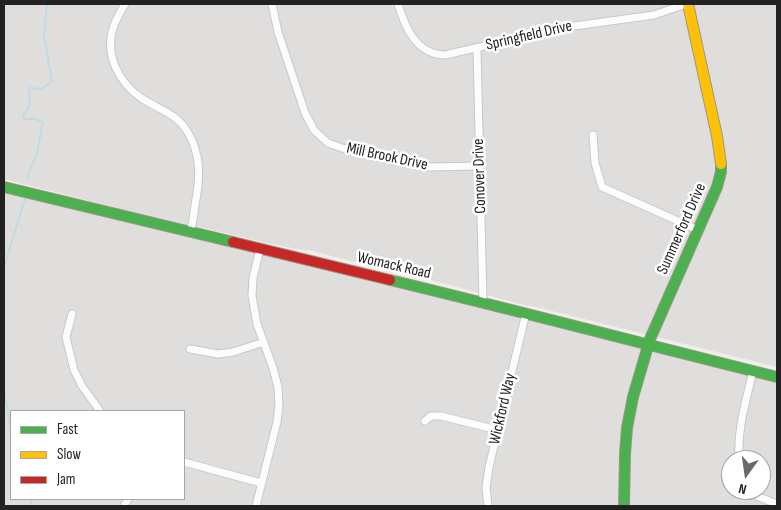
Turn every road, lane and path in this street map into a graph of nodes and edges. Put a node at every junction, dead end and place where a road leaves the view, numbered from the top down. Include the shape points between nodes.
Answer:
1 (125, 4) edge
2 (272, 4) edge
3 (398, 4) edge
4 (687, 4) edge
5 (477, 48) junction
6 (593, 135) dead end
7 (479, 166) junction
8 (4, 187) edge
9 (698, 230) junction
10 (190, 232) junction
11 (260, 249) junction
12 (483, 302) junction
13 (526, 313) junction
14 (72, 314) dead end
15 (264, 342) junction
16 (648, 345) junction
17 (190, 349) dead end
18 (753, 371) junction
19 (777, 374) edge
20 (99, 410) edge
21 (425, 421) dead end
22 (498, 430) junction
23 (738, 450) edge
24 (185, 462) edge
25 (262, 483) junction
26 (256, 506) edge
27 (488, 506) edge
28 (624, 506) edge

1 - 10 street via 112,32 112,59 116,71 141,98 176,117 187,130 199,161 199,184
2 - 7 street, Mill Brook Drive via 305,114 314,130 328,143 385,160 428,167
3 - 5 street, Springfield Drive via 408,31 422,48 445,55
4 - 5 street, Springfield Drive via 654,15 567,27
4 - 9 street, Summerford Drive via 721,159 717,187
5 - 7 street, Conover Drive
6 - 9 street via 602,187
7 - 12 street, Conover Drive
8 - 10 street, Womack Road
9 - 16 street, Summerford Drive
10 - 11 street, Womack Road
11 - 12 street, Womack Road
11 - 15 street via 252,296
12 - 13 street, Womack Road
13 - 16 street, Womack Road
13 - 22 street, Wickford Way
14 - 20 street via 66,337 74,370
15 - 17 street via 218,354
15 - 25 street via 278,387 279,405
16 - 18 street, Womack Road
16 - 28 street, Summerford Drive via 627,428
18 - 19 street, Womack Road
18 - 23 street
21 - 22 street via 431,416 441,416
22 - 27 street, Wickford Way via 486,488
24 - 25 street
25 - 26 street

